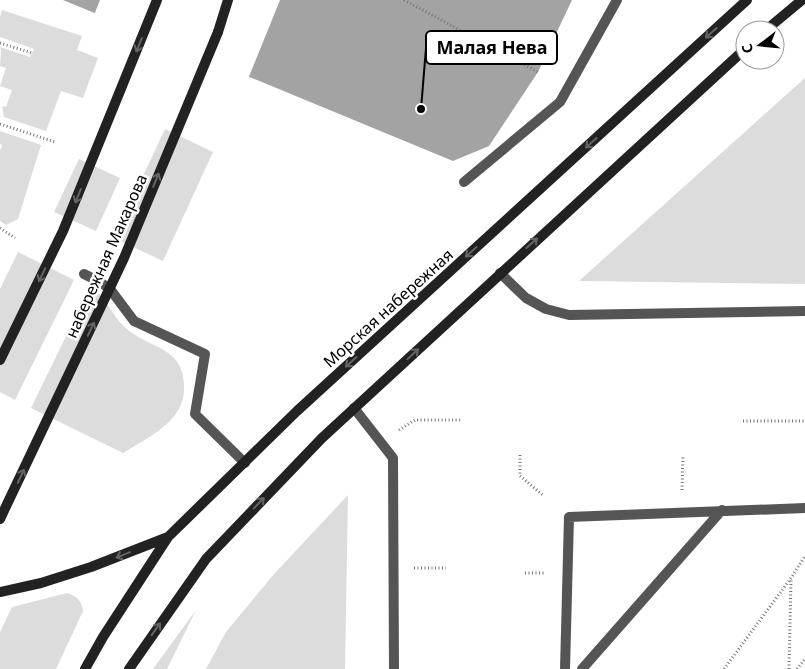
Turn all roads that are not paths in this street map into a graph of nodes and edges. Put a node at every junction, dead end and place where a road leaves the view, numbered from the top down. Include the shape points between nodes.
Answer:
1 (157, 0) edge
2 (228, 0) edge
3 (617, 0) edge
4 (747, 0) edge
5 (802, 0) edge
6 (778, 20) edge
7 (735, 58) edge
8 (464, 182) dead end
9 (500, 273) junction
10 (84, 274) dead end
11 (805, 311) edge
12 (0, 360) edge
13 (354, 408) junction
14 (244, 463) junction
15 (805, 508) edge
16 (722, 510) junction
17 (0, 520) edge
18 (168, 537) junction
19 (0, 592) edge
20 (85, 669) edge
21 (129, 669) edge
22 (394, 669) edge
23 (566, 669) edge
24 (582, 669) edge

1 -> 12 main road, bridge via 63,231
17 -> 2 main road, набережная Макарова, bridge via 124,258 218,32
3 - 8 lane via 560,102
4 -> 14 main road, Морская набережная
5 - 6 main road
9 -> 7 main road
9 - 11 lane via 526,298 546,310 569,315
13 -> 9 main road
10 - 14 lane via 110,289 134,321 205,354 195,414
21 -> 13 main road via 206,559
13 - 22 lane via 394,458
14 - 18 main road, Морская набережная
15 - 16 lane
16 - 23 lane via 568,517
16 - 24 lane
18 -> 19 main road via 91,567
18 - 20 main road, Морская набережная

